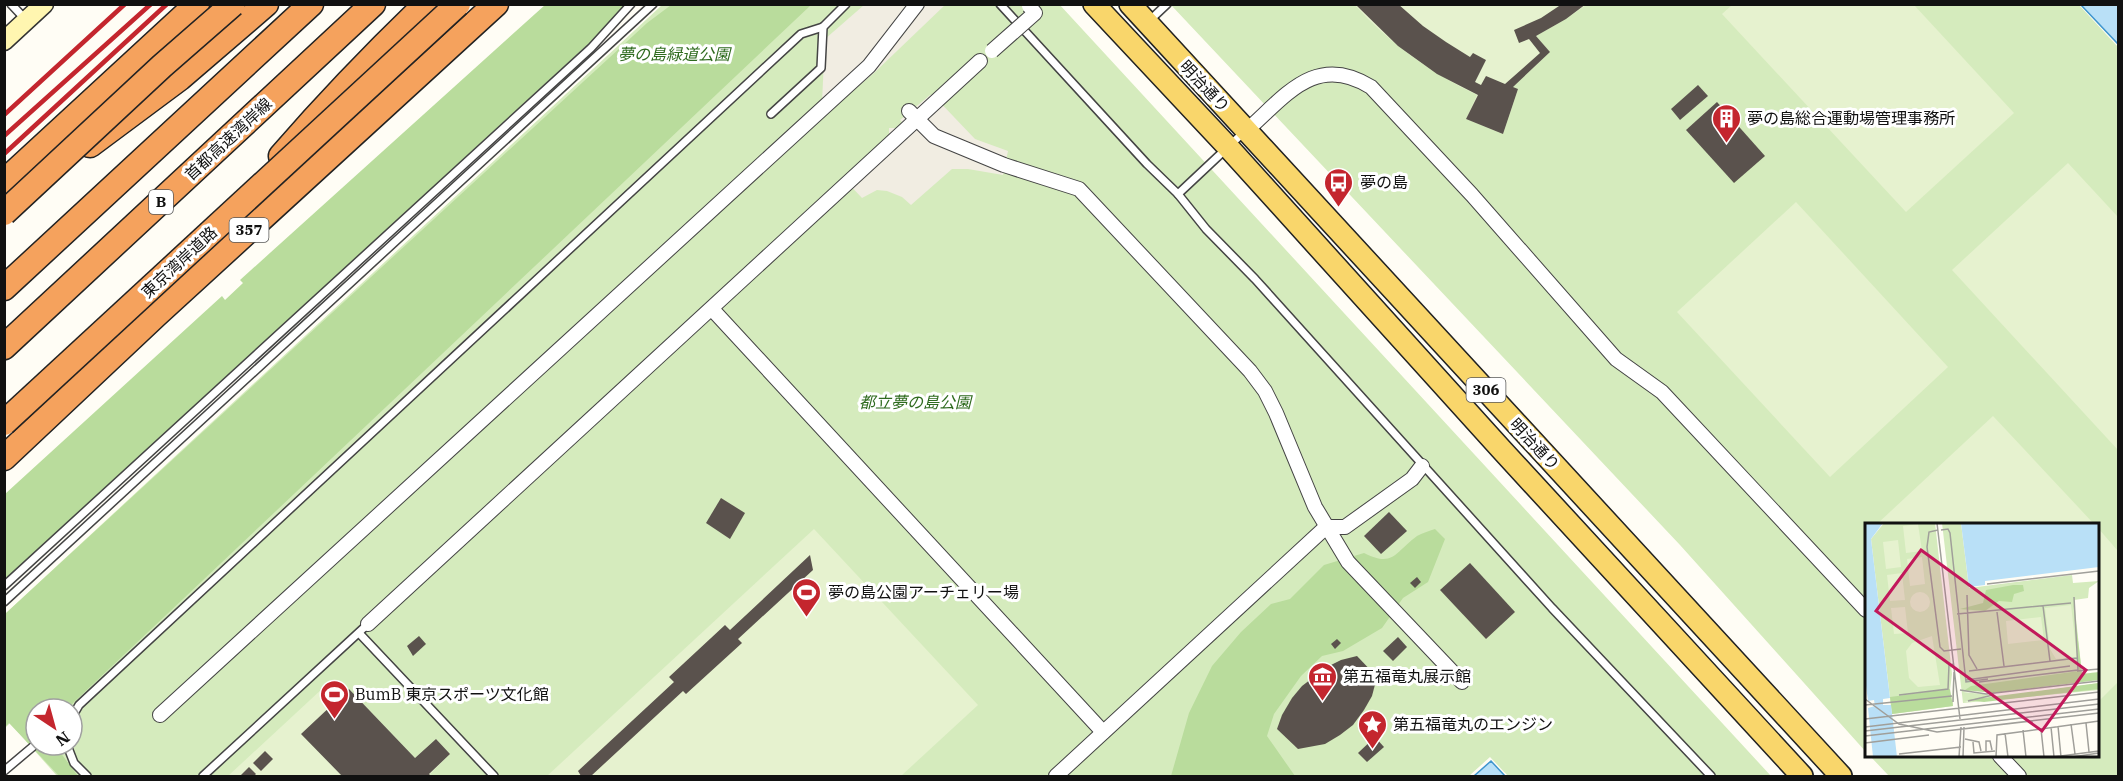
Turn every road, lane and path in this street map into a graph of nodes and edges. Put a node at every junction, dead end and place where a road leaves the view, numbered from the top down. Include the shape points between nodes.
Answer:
1 (11, 4) edge
2 (45, 4) edge
3 (197, 4) edge
4 (233, 4) edge
5 (266, 4) edge
6 (311, 4) edge
7 (373, 4) edge
8 (426, 4) edge
9 (458, 4) edge
10 (496, 4) edge
11 (630, 4) edge
12 (653, 4) edge
13 (846, 4) edge
14 (917, 4) edge
15 (1000, 4) edge
16 (1094, 4) edge
17 (1130, 4) edge
18 (1167, 4) edge
19 (1029, 6) edge
20 (27, 21) junction
21 (1147, 22) junction
22 (823, 27) junction
23 (4, 41) edge
24 (992, 51) dead end
25 (980, 62) dead end
26 (771, 114) dead end
27 (913, 116) junction
28 (1246, 130) junction
29 (1228, 147) junction
30 (4, 182) edge
31 (1178, 194) junction
32 (4, 212) edge
33 (4, 288) edge
34 (712, 309) junction
35 (156, 315) junction
36 (4, 347) edge
37 (4, 423) edge
38 (4, 458) edge
39 (1422, 466) junction
40 (1326, 527) junction
41 (4, 586) edge
42 (4, 602) edge
43 (1865, 609) edge
44 (363, 629) junction
45 (1462, 682) dead end
46 (84, 700) edge
47 (160, 715) dead end
48 (1103, 732) junction
49 (24, 754) edge
50 (72, 757) edge
51 (2001, 757) edge
52 (4, 771) edge
53 (87, 777) edge
54 (203, 777) edge
55 (494, 777) edge
56 (1056, 777) edge
57 (1711, 777) edge
58 (1802, 777) edge
59 (1841, 777) edge
60 (2019, 777) edge

1 - 20 lane
2 - 20 street
3 - 30 highway
4 - 32 highway, bridge
5 - 32 highway via 180,78
6 - 33 highway
7 - 36 highway, 首都高速湾岸線 / B
8 - 35 highway via 376,52 267,171 210,237
9 - 37 highway, 東京湾岸道路 / 357, bridge
10 - 35 highway, 357
11 - 41 lane via 591,48
12 - 42 lane
13 - 22 lane
14 - 47 street via 861,73
15 - 31 lane
16 - 29 main road, 明治通り / 306
17 - 21 main road, 明治通り / 306
18 - 21 lane
19 - 24 street, bridge via 1035,13
20 - 23 street
21 - 28 main road, 明治通り / 306
22 - 26 lane via 820,68
22 - 46 lane via 801,34
25 - 27 street
27 - 34 street
27 - 40 street via 934,136 1004,165 1079,189 1260,384
28 - 29 lane
28 - 43 street via 1290,89 1309,78 1335,73 1357,78 1371,87 1616,359 1662,392
28 - 59 main road, 明治通り / 306
29 - 31 lane
29 - 58 main road, 明治通り / 306
31 - 39 lane
34 - 44 street
34 - 48 street
35 - 38 highway, 357
39 - 40 street via 1412,479 1345,527
39 - 57 lane
40 - 45 street via 1348,562
40 - 48 street
44 - 54 lane
44 - 55 lane
48 - 56 street
49 - 52 lane
50 - 53 lane
51 - 60 street

